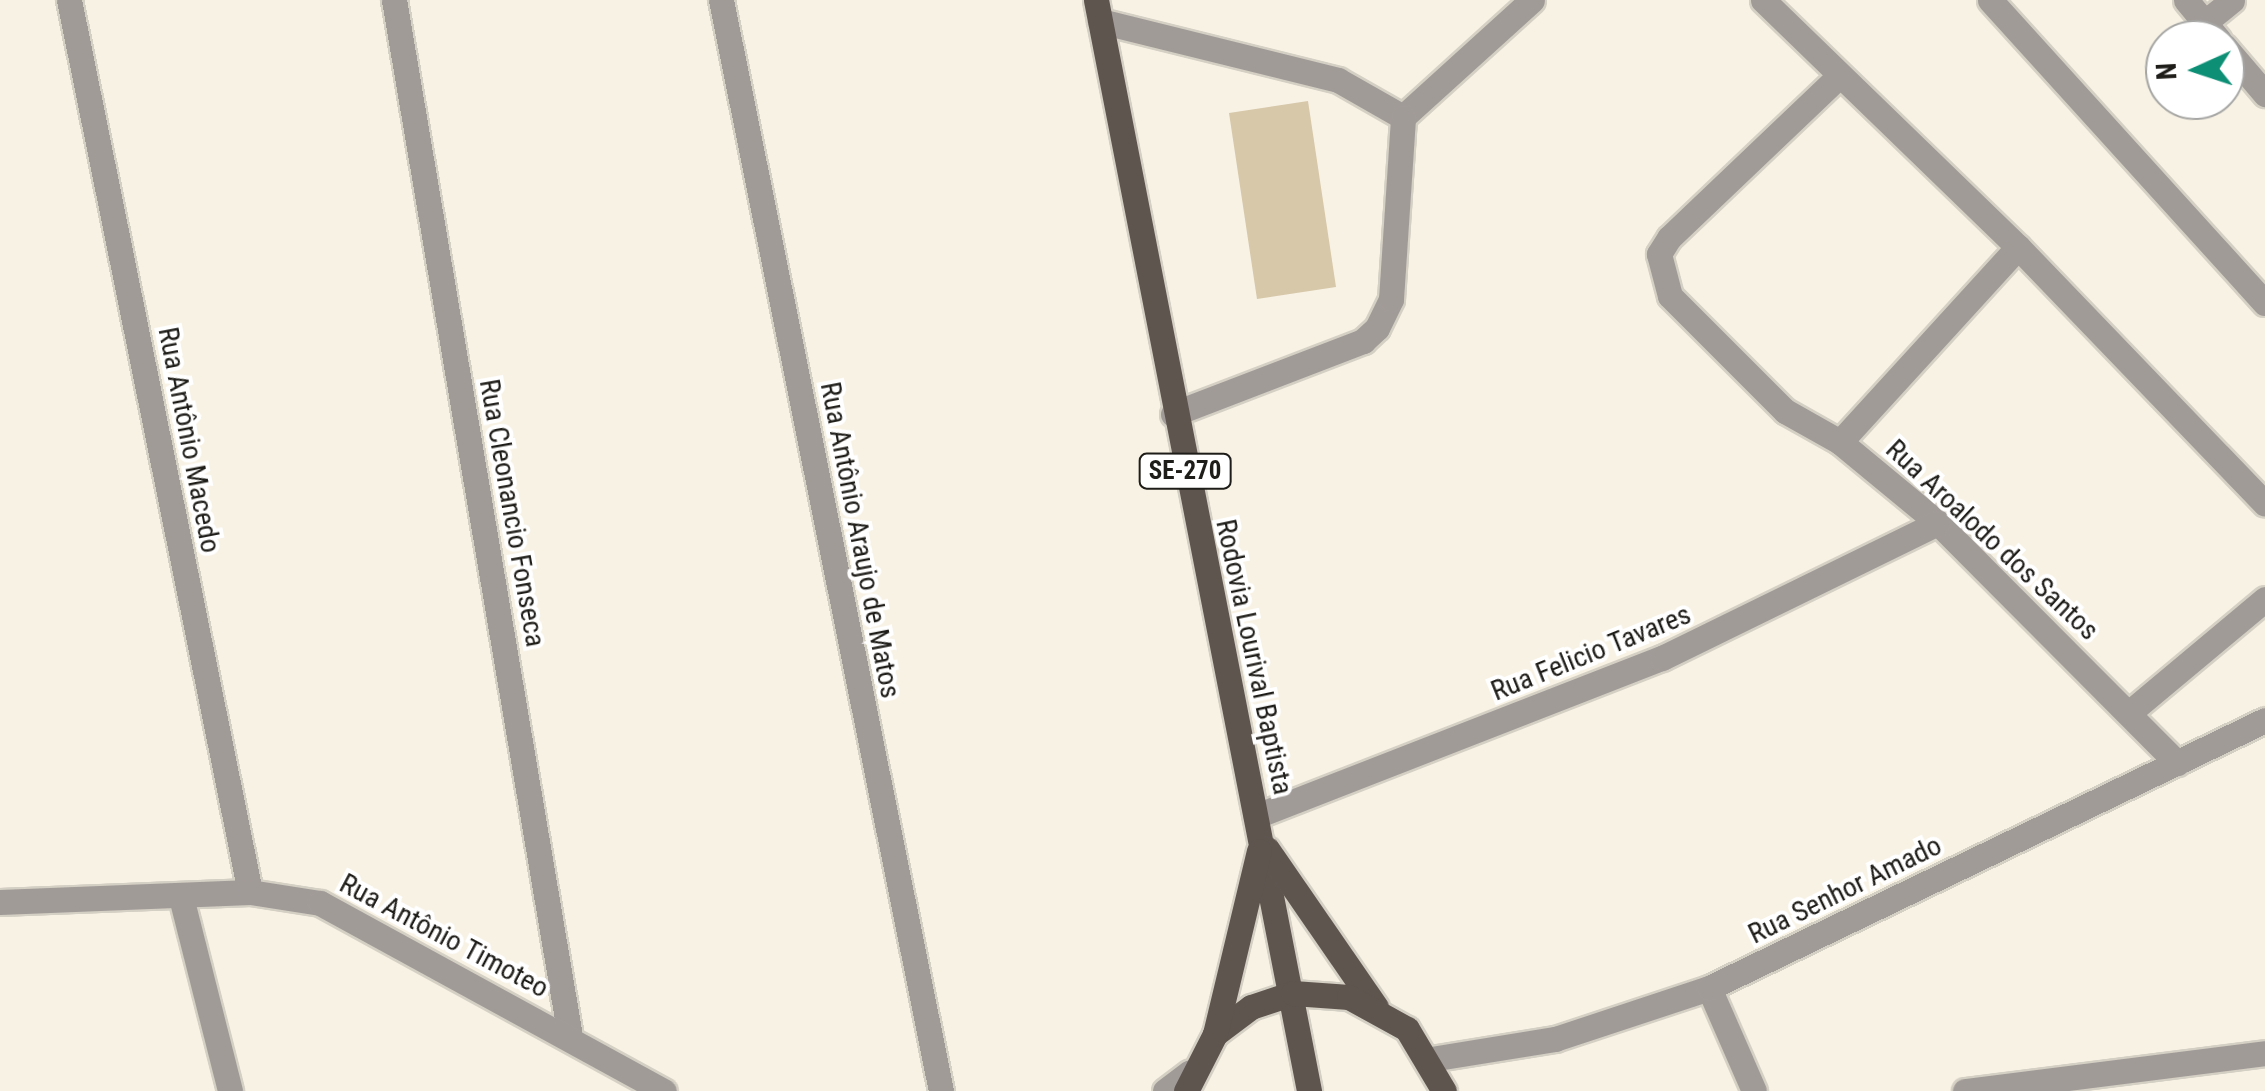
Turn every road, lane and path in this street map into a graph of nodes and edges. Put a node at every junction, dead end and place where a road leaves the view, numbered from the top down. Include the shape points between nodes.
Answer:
1 (69, 0) edge
2 (394, 0) edge
3 (721, 0) edge
4 (1532, 0) edge
5 (1763, 0) edge
6 (1990, 0) edge
7 (2186, 0) edge
8 (1098, 10) edge
9 (2202, 20) edge
10 (2245, 70) edge
11 (1838, 76) junction
12 (2265, 94) edge
13 (1403, 117) junction
14 (2018, 247) junction
15 (2265, 303) edge
16 (1174, 414) junction
17 (1840, 442) junction
18 (2265, 504) edge
19 (1938, 523) junction
20 (2265, 599) edge
21 (2130, 712) junction
22 (2265, 720) edge
23 (2177, 764) junction
24 (1258, 829) junction
25 (250, 892) junction
26 (182, 897) junction
27 (0, 902) edge
28 (1709, 988) junction
29 (1293, 993) junction
30 (1376, 1007) junction
31 (1215, 1034) junction
32 (570, 1036) junction
33 (2265, 1053) edge
34 (1431, 1058) junction
35 (1188, 1081) edge
36 (230, 1091) edge
37 (664, 1091) edge
38 (941, 1091) edge
39 (1165, 1091) edge
40 (1309, 1091) edge
41 (1444, 1091) edge
42 (1754, 1091) edge
43 (1965, 1091) edge

1 - 25 street, Rua Antônio Macedo
2 - 32 street, Rua Cleonancio Fonseca
3 - 38 street, Rua Antônio Araujo de Matos
4 - 13 street
5 - 11 street
6 - 15 street
7 - 9 street
8 - 13 street via 1338,80
8 - 16 main road, Rodovia Lourival Baptista / SE-270
10 - 12 street
11 - 14 street
11 - 17 street, Rua Aroalodo dos Santos via 1669,238 1660,265 1680,309 1785,411
13 - 16 street via 1391,299 1377,328 1364,341
14 - 17 street
14 - 18 street
16 - 24 main road, Rodovia Lourival Baptista / SE-270
17 - 19 street, Rua Aroalodo dos Santos
19 - 21 street, Rua Aroalodo dos Santos
19 - 24 street, Rua Felicio Tavares via 1662,658
20 - 21 street
21 - 23 street, Rua Aroalodo dos Santos
22 - 23 street, Rua Senhor Amado
23 - 28 street, Rua Senhor Amado
24 - 29 main road, Rodovia Lourival Baptista / SE-270
24 - 30 main road
24 - 31 main road
25 - 26 street, Rua Antônio Timoteo
25 - 32 street, Rua Antônio Timoteo via 356,917
26 - 27 street, Rua Antônio Timoteo
26 - 36 street
28 - 34 street, Rua Senhor Amado via 1554,1038
28 - 42 street
29 - 30 main road via 1321,992
29 - 31 main road via 1250,1007
29 - 40 main road, Rodovia Lourival Baptista / SE-270
30 - 34 main road
31 - 35 main road
32 - 37 street, Rua Antônio Timoteo
33 - 43 street
34 - 41 main road
35 - 39 street

